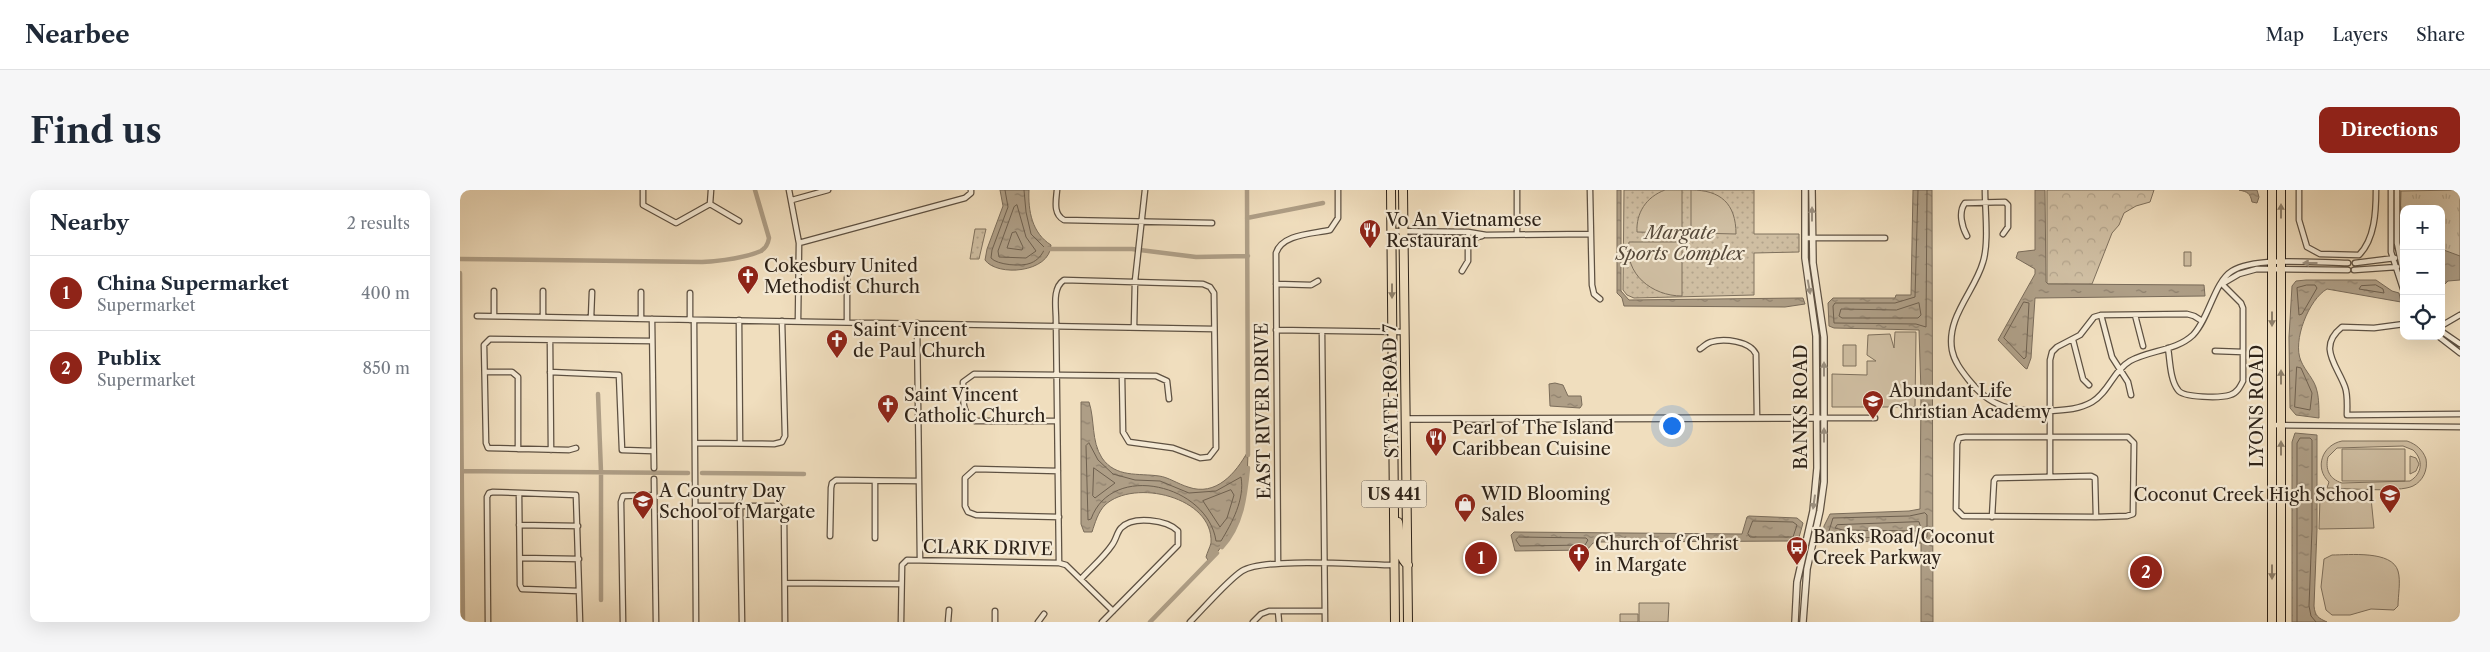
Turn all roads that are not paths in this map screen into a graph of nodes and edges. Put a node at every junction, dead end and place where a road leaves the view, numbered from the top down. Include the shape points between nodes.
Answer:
1 (643, 190) edge
2 (711, 190) edge
3 (789, 190) edge
4 (828, 190) edge
5 (1056, 190) edge
6 (1145, 190) edge
7 (1338, 190) edge
8 (1390, 190) edge
9 (1403, 190) edge
10 (1516, 190) edge
11 (1590, 190) edge
12 (1804, 190) edge
13 (1812, 190) edge
14 (1985, 190) edge
15 (2272, 190) edge
16 (2281, 190) edge
17 (2298, 190) edge
18 (2376, 190) edge
19 (2391, 190) edge
20 (2397, 190) edge
21 (971, 192) edge
22 (792, 200) junction
23 (1985, 202) junction
24 (710, 204) junction
25 (1143, 220) junction
26 (739, 221) dead end
27 (1212, 223) dead end
28 (1468, 232) junction
29 (1391, 234) junction
30 (1517, 234) junction
31 (1590, 234) junction
32 (2004, 234) dead end
33 (1403, 235) junction
34 (1486, 235) junction
35 (1967, 236) dead end
36 (1805, 238) junction
37 (1812, 238) junction
38 (1885, 238) dead end
39 (1468, 239) junction
40 (799, 243) junction
41 (2399, 258) junction
42 (2392, 259) junction
43 (2348, 263) dead end
44 (2355, 263) dead end
45 (2272, 266) junction
46 (2400, 266) joint
47 (2281, 267) junction
48 (2394, 267) junction
49 (2348, 270) dead end
50 (2354, 270) dead end
51 (1462, 271) dead end
52 (847, 278) dead end
53 (1134, 281) junction
54 (1318, 281) dead end
55 (2400, 282) edge
56 (1276, 284) junction
57 (2222, 284) junction
58 (494, 291) dead end
59 (543, 292) dead end
60 (592, 292) dead end
61 (641, 292) dead end
62 (690, 293) dead end
63 (1600, 299) dead end
64 (2101, 315) junction
65 (2135, 315) junction
66 (2460, 315) edge
67 (477, 316) dead end
68 (494, 316) junction
69 (543, 317) junction
70 (591, 318) junction
71 (641, 319) junction
72 (652, 319) junction
73 (692, 320) junction
74 (739, 320) junction
75 (782, 321) junction
76 (798, 321) junction
77 (2202, 321) junction
78 (847, 322) junction
79 (917, 323) junction
80 (2445, 324) edge
81 (2400, 325) edge
82 (1056, 326) junction
83 (1134, 327) junction
84 (1214, 329) junction
85 (1276, 330) junction
86 (1322, 331) junction
87 (1392, 332) junction
88 (1405, 332) junction
89 (2445, 334) edge
90 (550, 340) junction
91 (2073, 340) junction
92 (2443, 340) edge
93 (652, 342) junction
94 (2460, 344) edge
95 (2143, 346) dead end
96 (2168, 348) junction
97 (1700, 349) dead end
98 (2215, 351) dead end
99 (2243, 352) junction
100 (2460, 353) edge
101 (2119, 368) junction
102 (485, 372) junction
103 (550, 372) junction
104 (1057, 373) junction
105 (1122, 376) junction
106 (2089, 385) dead end
107 (2131, 395) dead end
108 (1169, 399) dead end
109 (1393, 402) junction
110 (2050, 411) junction
111 (2460, 414) edge
112 (1406, 418) junction
113 (1757, 418) junction
114 (1817, 418) junction
115 (1824, 418) junction
116 (1875, 418) dead end
117 (1057, 421) junction
118 (2272, 425) junction
119 (2281, 426) junction
120 (2460, 427) edge
121 (1393, 430) junction
122 (2050, 436) junction
123 (695, 443) junction
124 (740, 443) junction
125 (1406, 444) junction
126 (576, 448) dead end
127 (518, 450) junction
128 (551, 450) junction
129 (653, 451) junction
130 (654, 468) dead end
131 (1058, 471) junction
132 (2050, 476) junction
133 (654, 478) dead end
134 (875, 481) junction
135 (918, 481) junction
136 (519, 492) junction
137 (654, 494) junction
138 (695, 506) junction
139 (740, 506) junction
140 (1394, 510) junction
141 (1059, 517) junction
142 (1992, 517) junction
143 (2096, 517) junction
144 (519, 525) junction
145 (578, 526) junction
146 (830, 536) dead end
147 (875, 538) dead end
148 (520, 558) junction
149 (578, 559) junction
150 (920, 560) junction
151 (1059, 563) junction
152 (1278, 563) junction
153 (1324, 564) junction
154 (1395, 565) junction
155 (1408, 565) junction
156 (1080, 579) junction
157 (786, 583) junction
158 (901, 584) junction
159 (1408, 585) junction
160 (579, 592) junction
161 (949, 610) dead end
162 (995, 611) dead end
163 (1113, 611) junction
164 (1278, 611) junction
165 (1325, 611) junction
166 (1044, 614) dead end
167 (488, 622) edge
168 (580, 622) edge
169 (623, 622) edge
170 (656, 622) edge
171 (696, 622) edge
172 (742, 622) edge
173 (786, 622) edge
174 (902, 622) edge
175 (948, 622) edge
176 (995, 622) edge
177 (1038, 622) edge
178 (1102, 622) edge
179 (1190, 622) edge
180 (1253, 622) edge
181 (1278, 622) edge
182 (1325, 622) edge
183 (1395, 622) edge
184 (1408, 622) edge
185 (1795, 622) edge
186 (1803, 622) edge
187 (2272, 622) edge
188 (2281, 622) edge

1 - 24 street via 643,205 676,223
2 - 24 street
3 - 22 street
4 - 22 street
5 - 25 street via 1059,217 1064,220
6 - 25 street
7 - 56 street, EAST RIVER DRIVE via 1338,218 1330,230 1284,240 1278,246
8 - 29 main road, STATE ROAD 7 / US 441
9 - 33 main road, STATE ROAD 7 / US 441
10 - 30 street
11 - 31 street
12 - 36 street, BANKS ROAD
37 -> 13 street, BANKS ROAD
14 - 23 street
15 - 45 main road, LYONS ROAD
47 -> 16 main road, LYONS ROAD
17 - 18 street via 2299,220 2307,247 2320,254 2359,255 2366,249 2376,216
19 - 42 street
20 - 41 street
21 - 40 street via 965,198
22 - 40 street
23 - 32 street via 2006,202 2008,226
23 - 35 street via 1965,203 1962,207 1962,227
23 - 110 street via 1984,259 1958,314 1952,331 1952,349 1958,366 1987,400 2020,411
24 - 26 street
25 - 27 street
25 - 53 street
28 - 33 street
28 - 34 street
28 - 39 street
29 - 33 street
29 -> 87 main road, STATE ROAD 7 / US 441
30 - 31 street
30 - 34 street
31 - 63 street via 1592,285 1594,294
33 - 39 street
33 - 88 main road, STATE ROAD 7 / US 441
34 - 39 street
36 - 37 street
36 -> 114 street, BANKS ROAD via 1806,272 1816,336
37 - 38 street
115 -> 37 street, BANKS ROAD via 1823,330 1813,270
39 - 51 street via 1468,261
40 - 76 street
41 - 42 street
41 - 46 street
42 - 44 street
42 - 48 street
43 -> 47 street
45 - 47 street
45 - 47 street
45 - 57 street via 2249,270
45 -> 118 main road, LYONS ROAD
46 - 48 street
47 - 49 street
119 -> 47 main road, LYONS ROAD
48 - 50 street
48 - 55 street
52 - 78 street
53 - 82 street via 1064,280 1056,288
53 - 83 street
53 - 84 street via 1210,287 1214,293
54 - 56 street via 1311,285
56 - 85 street, EAST RIVER DRIVE
57 - 77 street
57 - 99 street via 2243,308
58 - 68 street
59 - 69 street
60 - 70 street
61 - 71 street
62 - 73 street
64 - 65 street
64 - 91 street via 2094,317
64 - 101 street via 2112,357
65 - 77 street via 2187,314
65 - 95 street
66 - 80 street
67 - 68 street
68 - 69 street
69 - 70 street
70 - 71 street
71 - 72 street
72 - 73 street
72 - 93 street
73 - 74 street
73 - 123 street
74 - 75 street
74 - 124 street
75 - 76 street
75 - 124 street via 785,436 782,442 774,444
76 - 78 street
77 - 96 street via 2193,334
78 - 79 street
79 - 82 street
79 - 135 street
81 - 111 street via 2374,328 2342,326 2336,332 2330,348 2334,368 2346,389 2347,415
82 - 83 street
82 - 104 street
83 - 84 street
84 - 105 street via 1216,448 1209,457 1200,458 1173,448 1133,444 1127,440 1123,432
85 - 86 street
85 - 152 street, EAST RIVER DRIVE
86 - 87 street
86 - 153 street
87 - 88 street
87 - 109 main road, STATE ROAD 7 / US 441
88 - 112 main road, STATE ROAD 7 / US 441
89 - 94 street
90 - 93 street
90 - 102 street via 490,339 484,345
90 - 103 street
91 - 106 street via 2083,379
91 - 110 street via 2052,352
92 - 100 street
93 - 129 street
96 - 99 street via 2174,384 2178,392 2186,396 2232,395 2243,381
96 - 101 street
97 - 113 street via 1711,342 1741,342 1753,348 1756,354
98 - 99 street
101 - 107 street via 2128,382
101 - 110 street via 2094,401 2081,407
102 - 127 street via 488,448
102 - 127 street via 516,374
103 - 128 street
103 - 129 street via 619,375 622,450
104 - 105 street
104 - 117 street
104 - 117 street via 974,374 963,382 964,410 975,421
105 - 108 street via 1163,378 1168,383
109 - 112 main road via 1398,414
109 - 121 main road, STATE ROAD 7 / US 441
110 - 122 street
112 - 113 street
112 - 125 main road, STATE ROAD 7 / US 441
113 - 114 street
114 - 115 street
114 -> 185 street, BANKS ROAD via 1815,497 1799,567
115 - 116 street
186 -> 115 street, BANKS ROAD via 1807,569 1823,490
117 - 131 street
118 - 119 street
118 -> 187 main road, LYONS ROAD
119 - 120 street
188 -> 119 main road, LYONS ROAD
121 - 125 main road via 1400,433
121 - 140 main road, STATE ROAD 7 / US 441
122 - 132 street
122 - 142 street via 1959,438 1958,514
122 - 143 street via 2128,436 2132,440 2132,514
123 - 124 street
123 - 138 street
125 - 155 main road, STATE ROAD 7 / US 441
126 - 128 street
127 - 128 street
129 - 130 street
131 - 141 street
131 - 141 street via 975,469 964,478 968,512 976,515
132 - 142 street via 1996,478
132 - 143 street via 2095,478
133 - 137 street
134 - 135 street
134 - 146 street via 836,480 832,483
134 - 147 street
135 - 150 street
136 - 144 street
136 - 145 street via 576,495
136 - 167 street via 489,494
137 - 169 street via 623,496 621,502
137 - 170 street
138 - 139 street
138 - 171 street
139 - 157 street via 779,506 782,509
139 - 172 street
140 - 154 main road, STATE ROAD 7 / US 441
140 - 155 main road via 1400,532 1401,556
141 - 151 street
142 - 143 street
144 - 145 street
144 - 148 street
145 - 149 street
148 - 149 street
148 - 160 street via 522,589
149 - 160 street
150 - 151 street, CLARK DRIVE
150 - 158 street, CLARK DRIVE via 903,562
151 - 156 street, CLARK DRIVE via 1066,565
152 - 153 street
152 - 179 street via 1264,563 1242,571
153 - 154 street
153 - 165 street
154 - 159 main road via 1402,570
154 - 183 main road, STATE ROAD 7 / US 441
155 - 159 main road, STATE ROAD 7 / US 441
156 - 163 street, CLARK DRIVE
156 - 163 street via 1128,523 1159,521 1172,525 1180,537 1178,545
157 - 158 street
157 - 173 street
158 - 174 street
159 - 184 main road, STATE ROAD 7 / US 441
160 - 168 street
161 - 175 street
162 - 176 street
163 - 178 street
164 - 165 street
164 - 180 street via 1261,614
164 - 181 street
165 - 182 street
166 - 177 street

